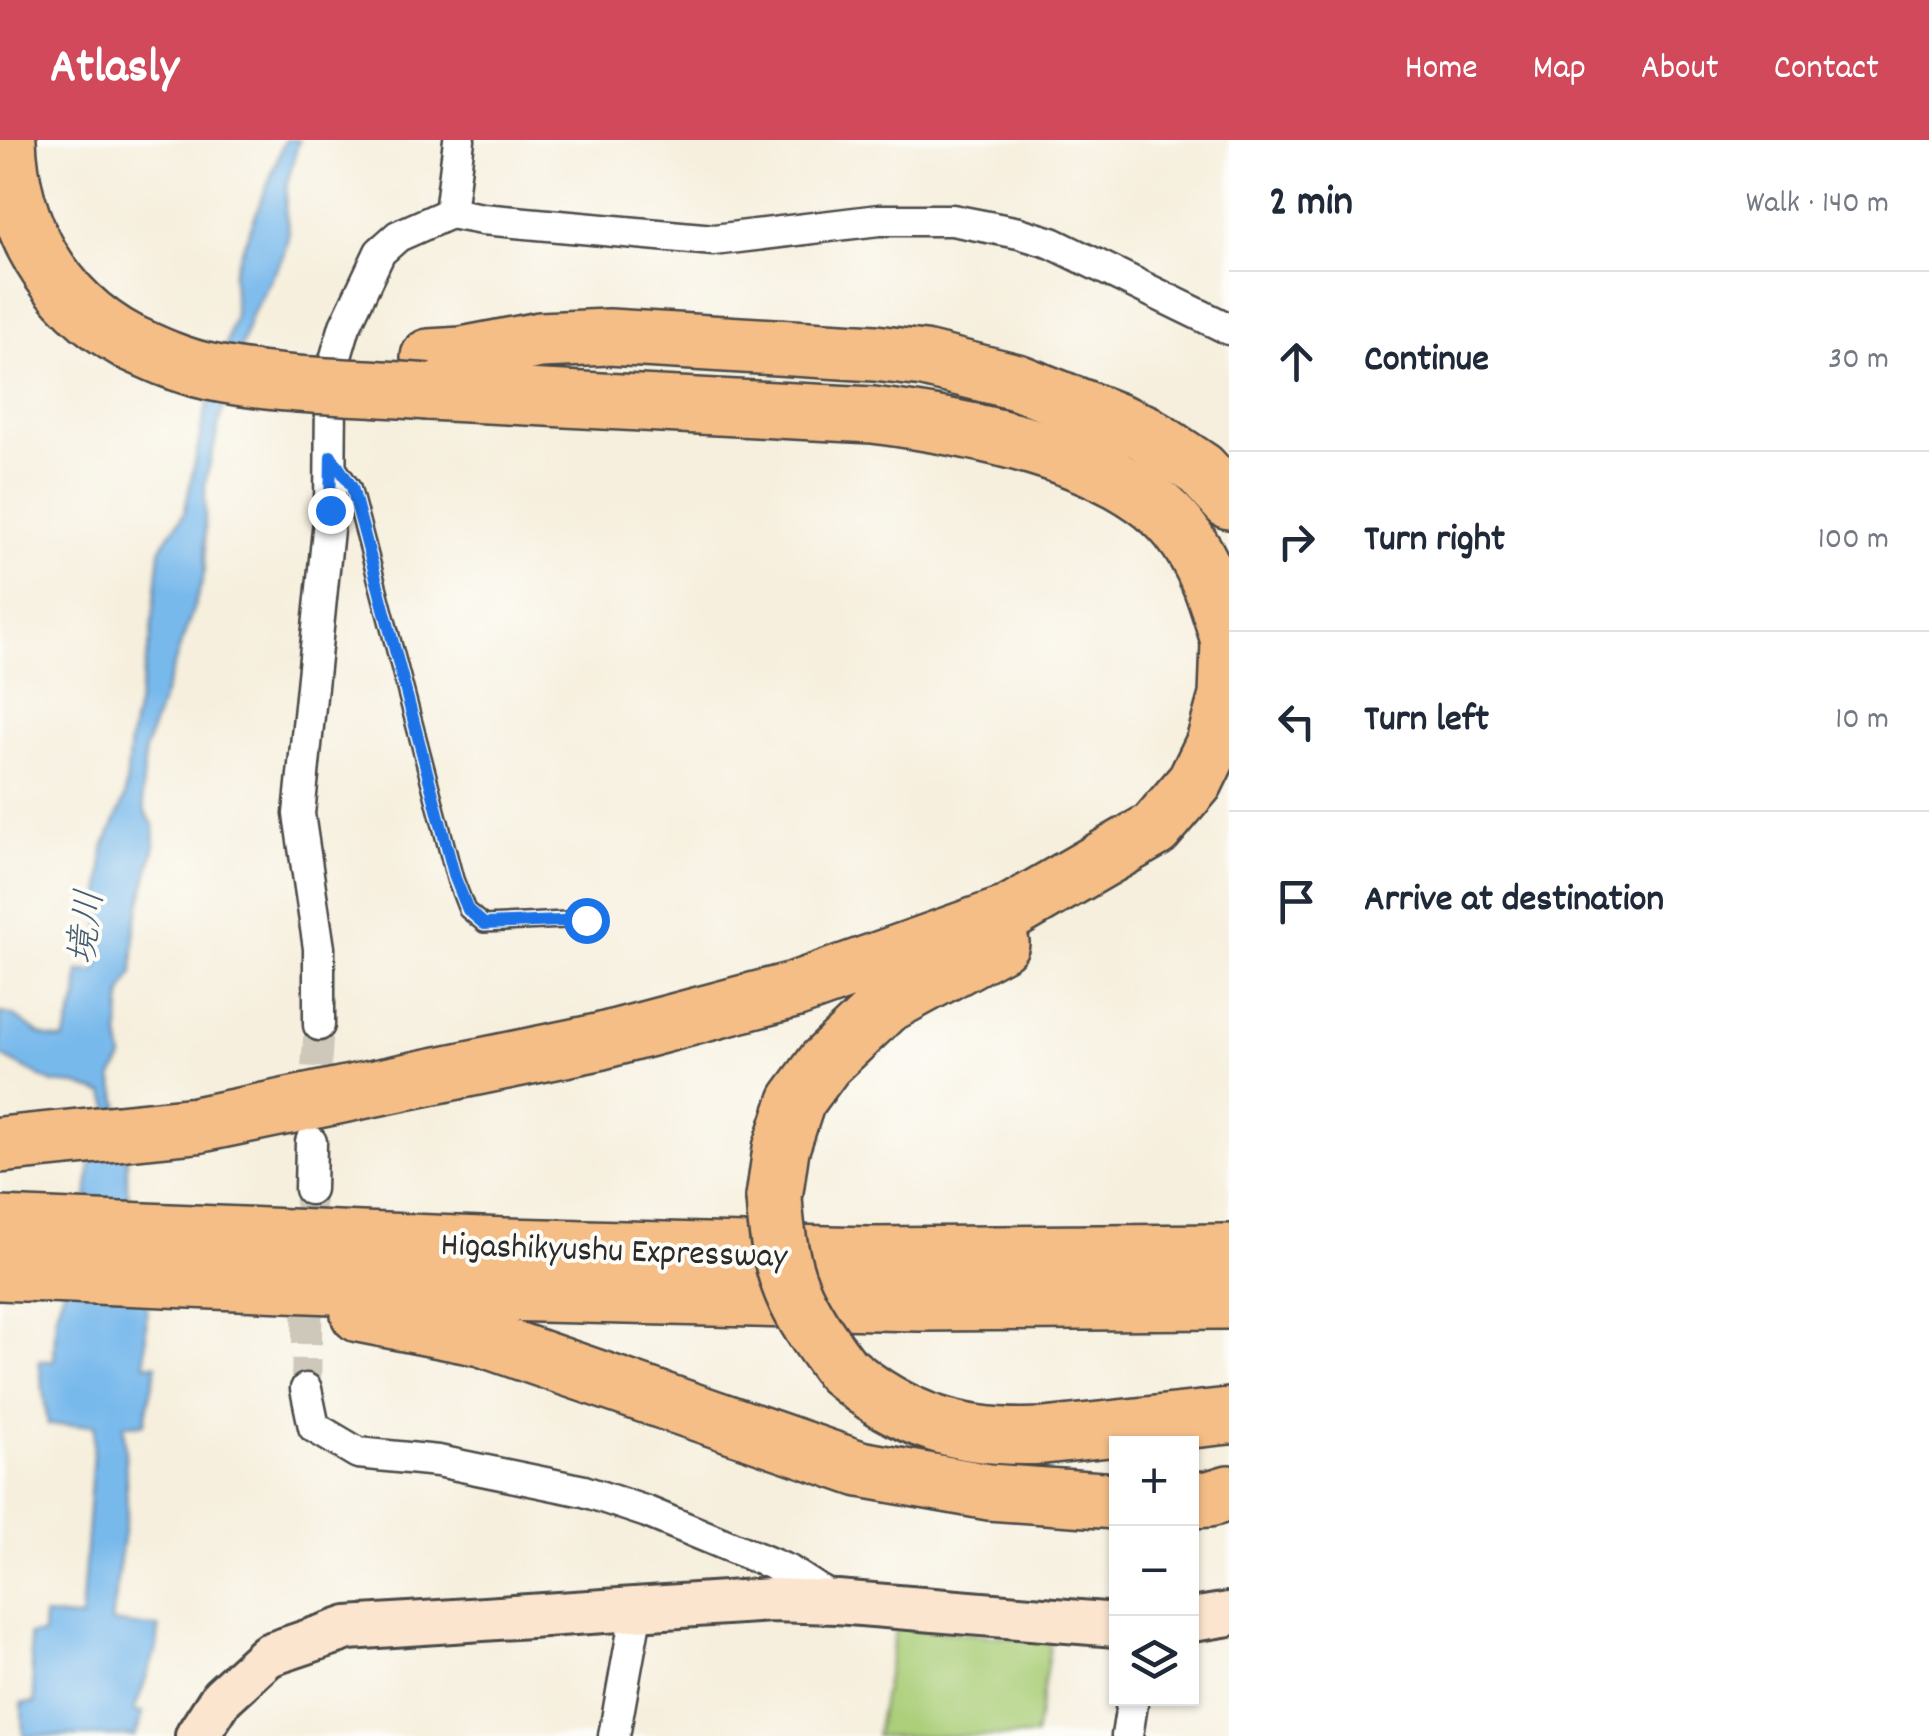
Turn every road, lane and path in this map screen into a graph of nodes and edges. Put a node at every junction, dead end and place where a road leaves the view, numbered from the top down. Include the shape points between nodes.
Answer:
1 (8, 140) edge
2 (40, 140) edge
3 (459, 140) edge
4 (450, 213) junction
5 (135, 326) junction
6 (1229, 329) edge
7 (428, 374) junction
8 (331, 456) junction
9 (1229, 501) edge
10 (1229, 642) edge
11 (1155, 829) junction
12 (586, 920) dead end
13 (319, 1025) tunnel mouth
14 (312, 1142) tunnel mouth
15 (12, 1144) edge
16 (310, 1189) tunnel mouth
17 (10, 1249) edge
18 (1229, 1252) edge
19 (189, 1258) junction
20 (1229, 1301) edge
21 (306, 1389) tunnel mouth
22 (1229, 1416) edge
23 (1109, 1501) edge
24 (837, 1602) junction
25 (637, 1609) junction
26 (1229, 1614) edge
27 (1199, 1619) edge
28 (1109, 1624) edge
29 (1133, 1706) edge
30 (197, 1736) edge
31 (614, 1736) edge
32 (1127, 1736) edge

1 - 5 highway via 14,197 38,256 79,309
2 - 5 highway via 52,204 67,237
3 - 4 street
4 - 6 street via 714,240 879,220 952,220 1052,243
4 - 8 street via 398,236 380,252 335,360
5 - 7 highway, bridge via 168,360 207,372 247,378
7 - 9 highway via 462,356 540,340 609,337 924,359 1017,382 1144,432 1201,470
7 - 10 highway via 873,415 940,424 1058,455 1148,501 1178,528 1212,580
8 - 12 lane via 352,487 468,910 484,924
8 - 13 street via 300,814 319,948
10 - 11 highway via 1227,696 1214,743 1195,782
11 - 15 highway via 1008,914 794,990 598,1042 196,1125
11 - 22 highway, bridge via 1070,903 885,1006 824,1063 798,1101 781,1148 777,1245 793,1298 841,1369 869,1394 948,1430 1014,1438
14 - 16 street
17 - 19 highway, Higashikyushu Expressway
18 - 19 highway, Higashikyushu Expressway
19 - 20 highway, Higashikyushu Expressway via 920,1303
19 - 23 highway via 481,1338 860,1469 989,1492
21 - 24 street via 314,1427 358,1453 438,1460 584,1491 789,1571
24 - 25 street
24 - 28 street
25 - 30 street via 348,1628 268,1655 222,1697
25 - 31 street
26 - 27 street
29 - 32 street

